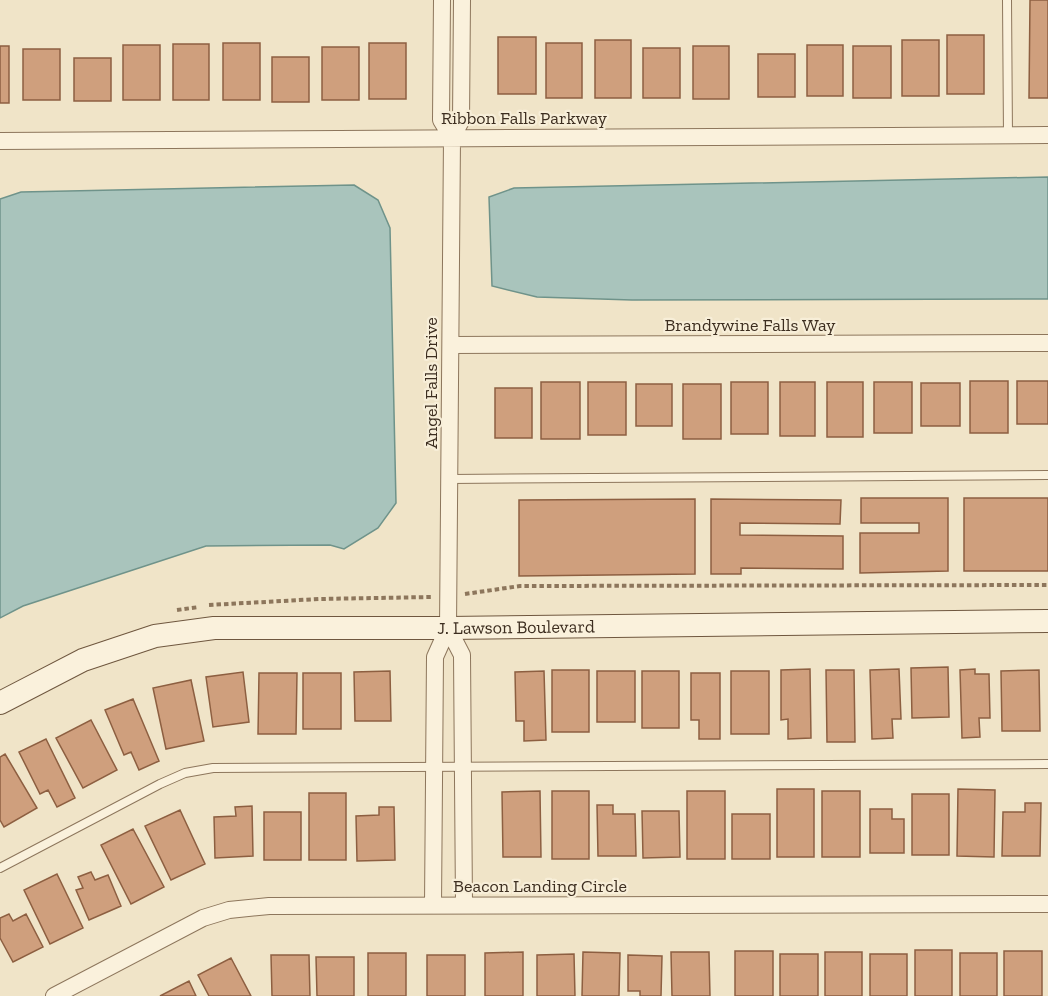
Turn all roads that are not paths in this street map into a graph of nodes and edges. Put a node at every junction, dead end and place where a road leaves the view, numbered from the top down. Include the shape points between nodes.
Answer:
1 (442, 0) edge
2 (462, 0) edge
3 (1007, 0) edge
4 (1048, 135) edge
5 (1008, 136) junction
6 (452, 138) junction
7 (0, 141) edge
8 (1048, 343) edge
9 (452, 345) junction
10 (1048, 475) edge
11 (450, 479) junction
12 (1048, 621) edge
13 (448, 628) junction
14 (0, 704) edge
15 (1048, 764) edge
16 (434, 767) junction
17 (463, 767) junction
18 (0, 868) edge
19 (1048, 903) edge
20 (433, 905) junction
21 (464, 905) junction
22 (54, 996) edge

1 - 6 street, Angel Falls Drive via 441,120
2 - 6 street, Angel Falls Drive via 461,121
3 - 5 lane
4 - 5 street, Ribbon Falls Parkway
5 - 6 street, Ribbon Falls Parkway
6 - 7 street, Ribbon Falls Parkway
6 - 9 street, Angel Falls Drive
8 - 9 street, Brandywine Falls Way
9 - 11 street, Angel Falls Drive
10 - 11 lane
11 - 13 street, Angel Falls Drive
12 - 13 street, J. Lawson Boulevard
13 - 14 street, J. Lawson Boulevard via 214,628 155,636 83,660
13 - 16 street, Angel Falls Drive via 435,657
13 - 17 street, Angel Falls Drive via 462,655
15 - 17 lane
16 - 17 lane
16 - 18 lane via 213,768 185,773
16 - 20 street, Angel Falls Drive
17 - 21 street, Angel Falls Drive
19 - 21 street, Beacon Landing Circle
20 - 21 street, Beacon Landing Circle
20 - 22 street, Beacon Landing Circle via 269,906 229,910 203,918

